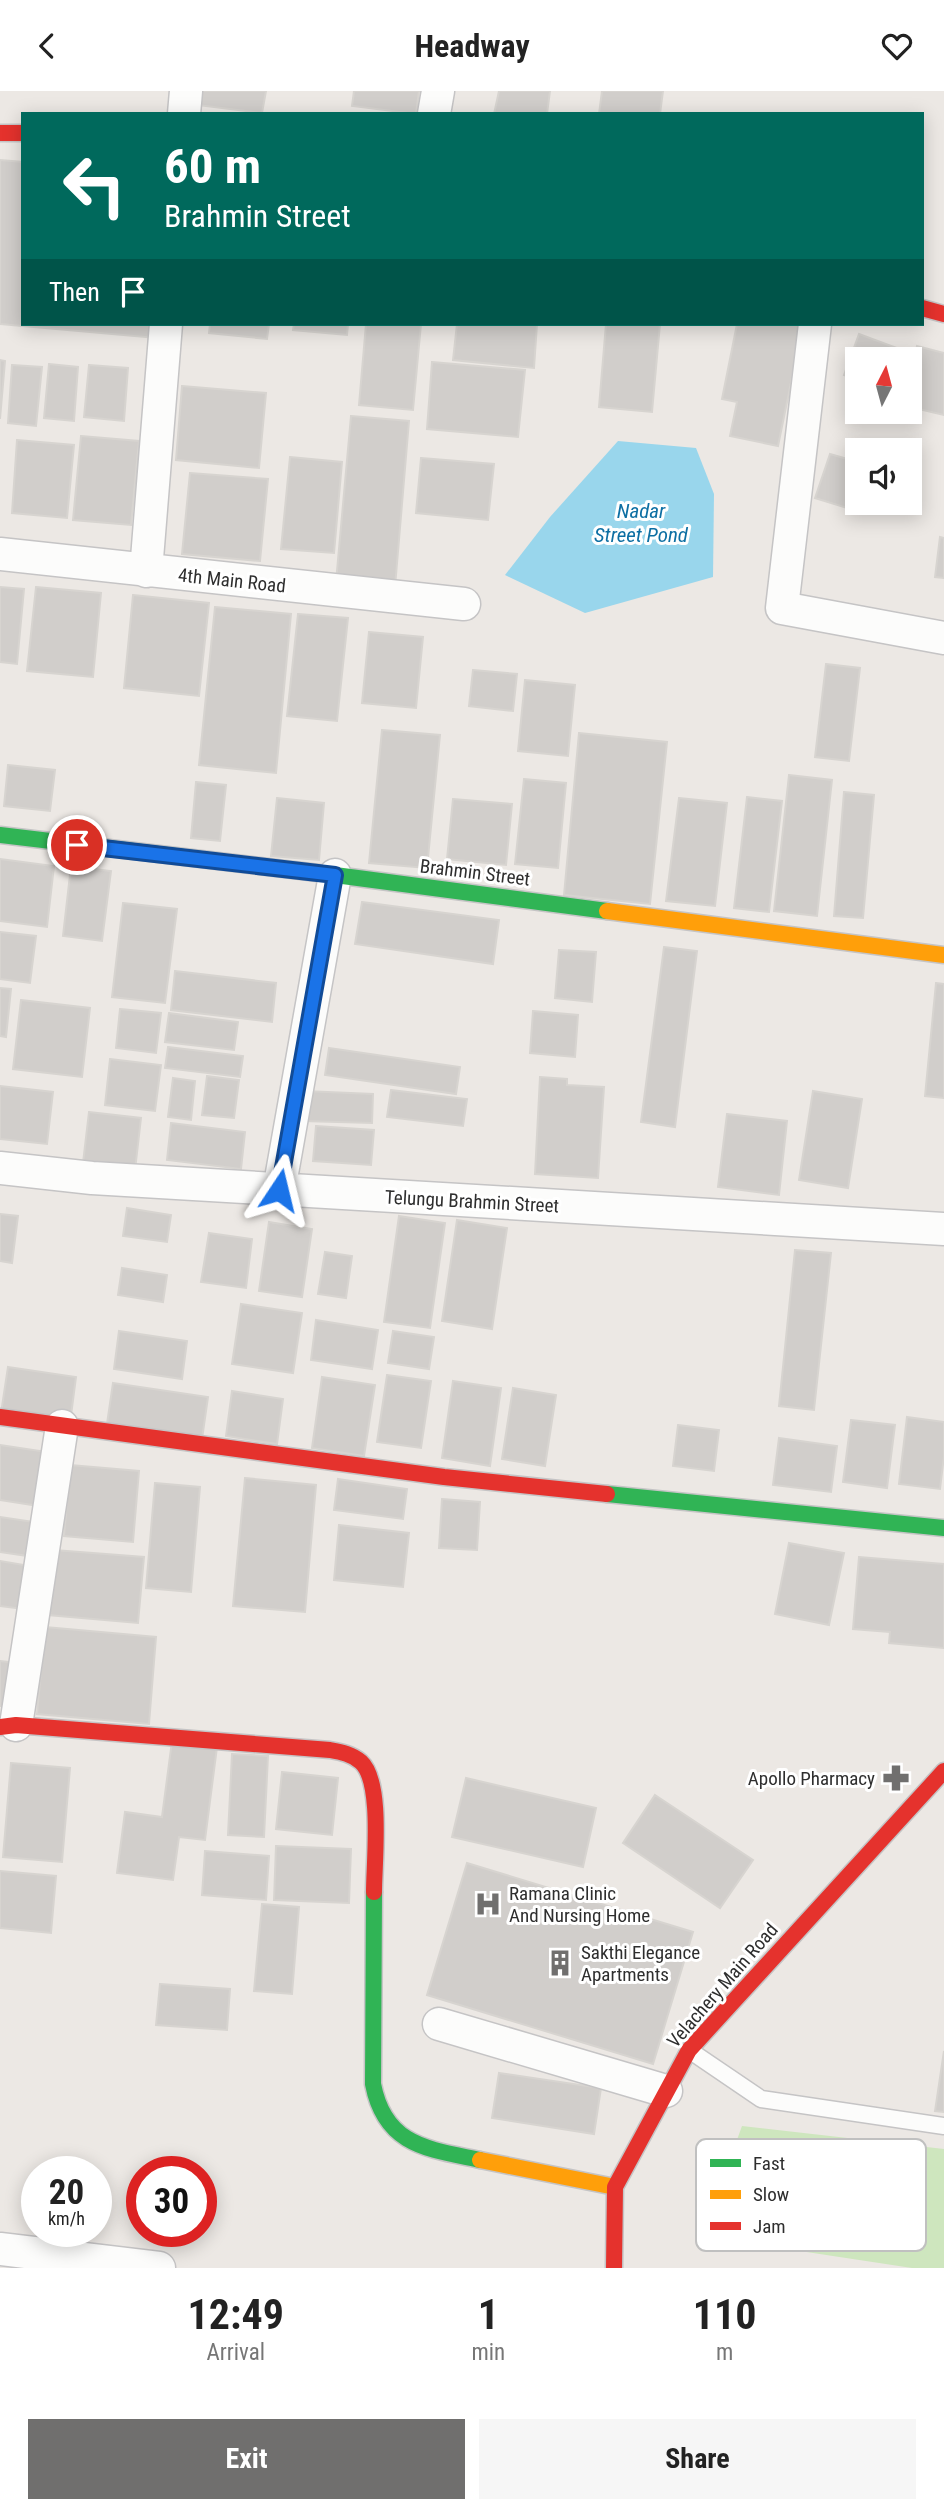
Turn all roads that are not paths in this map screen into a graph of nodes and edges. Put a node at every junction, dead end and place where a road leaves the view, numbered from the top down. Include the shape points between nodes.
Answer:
1 (186, 91) edge
2 (438, 91) edge
3 (184, 112) edge
4 (434, 112) edge
5 (0, 132) edge
6 (21, 133) edge
7 (924, 309) edge
8 (944, 314) edge
9 (166, 326) edge
10 (815, 326) edge
11 (0, 554) edge
12 (146, 571) junction
13 (464, 604) dead end
14 (944, 638) edge
15 (0, 835) edge
16 (335, 875) junction
17 (944, 955) edge
18 (0, 1168) edge
19 (279, 1190) junction
20 (944, 1229) edge
21 (0, 1417) edge
22 (62, 1426) junction
23 (944, 1528) edge
24 (8, 1726) edge
25 (944, 1771) edge
26 (439, 2024) dead end
27 (689, 2049) junction
28 (666, 2091) junction
29 (944, 2126) edge
30 (615, 2187) junction
31 (0, 2249) edge
32 (167, 2268) edge
33 (614, 2268) edge

1 - 3 street
2 - 4 street
5 - 6 street
7 - 8 street
9 - 12 street
10 - 14 street via 782,608
11 - 12 street, 4th Main Road
12 - 13 street, 4th Main Road
15 - 16 street, Brahmin Street
16 - 17 street, Brahmin Street
16 - 19 street
18 - 19 street, Telungu Brahmin Street
19 - 20 street, Telungu Brahmin Street
21 - 22 street
22 - 23 street via 444,1477
22 - 24 street
24 - 30 street via 330,1751 349,1754 365,1764 373,1784 374,1813 376,2104 400,2136 423,2148
25 - 27 street, Velachery Main Road
26 - 28 street
27 - 28 street, Velachery Main Road
27 - 29 lane via 761,2099
28 - 30 street, Velachery Main Road
30 - 33 street, Velachery Main Road
31 - 32 street

